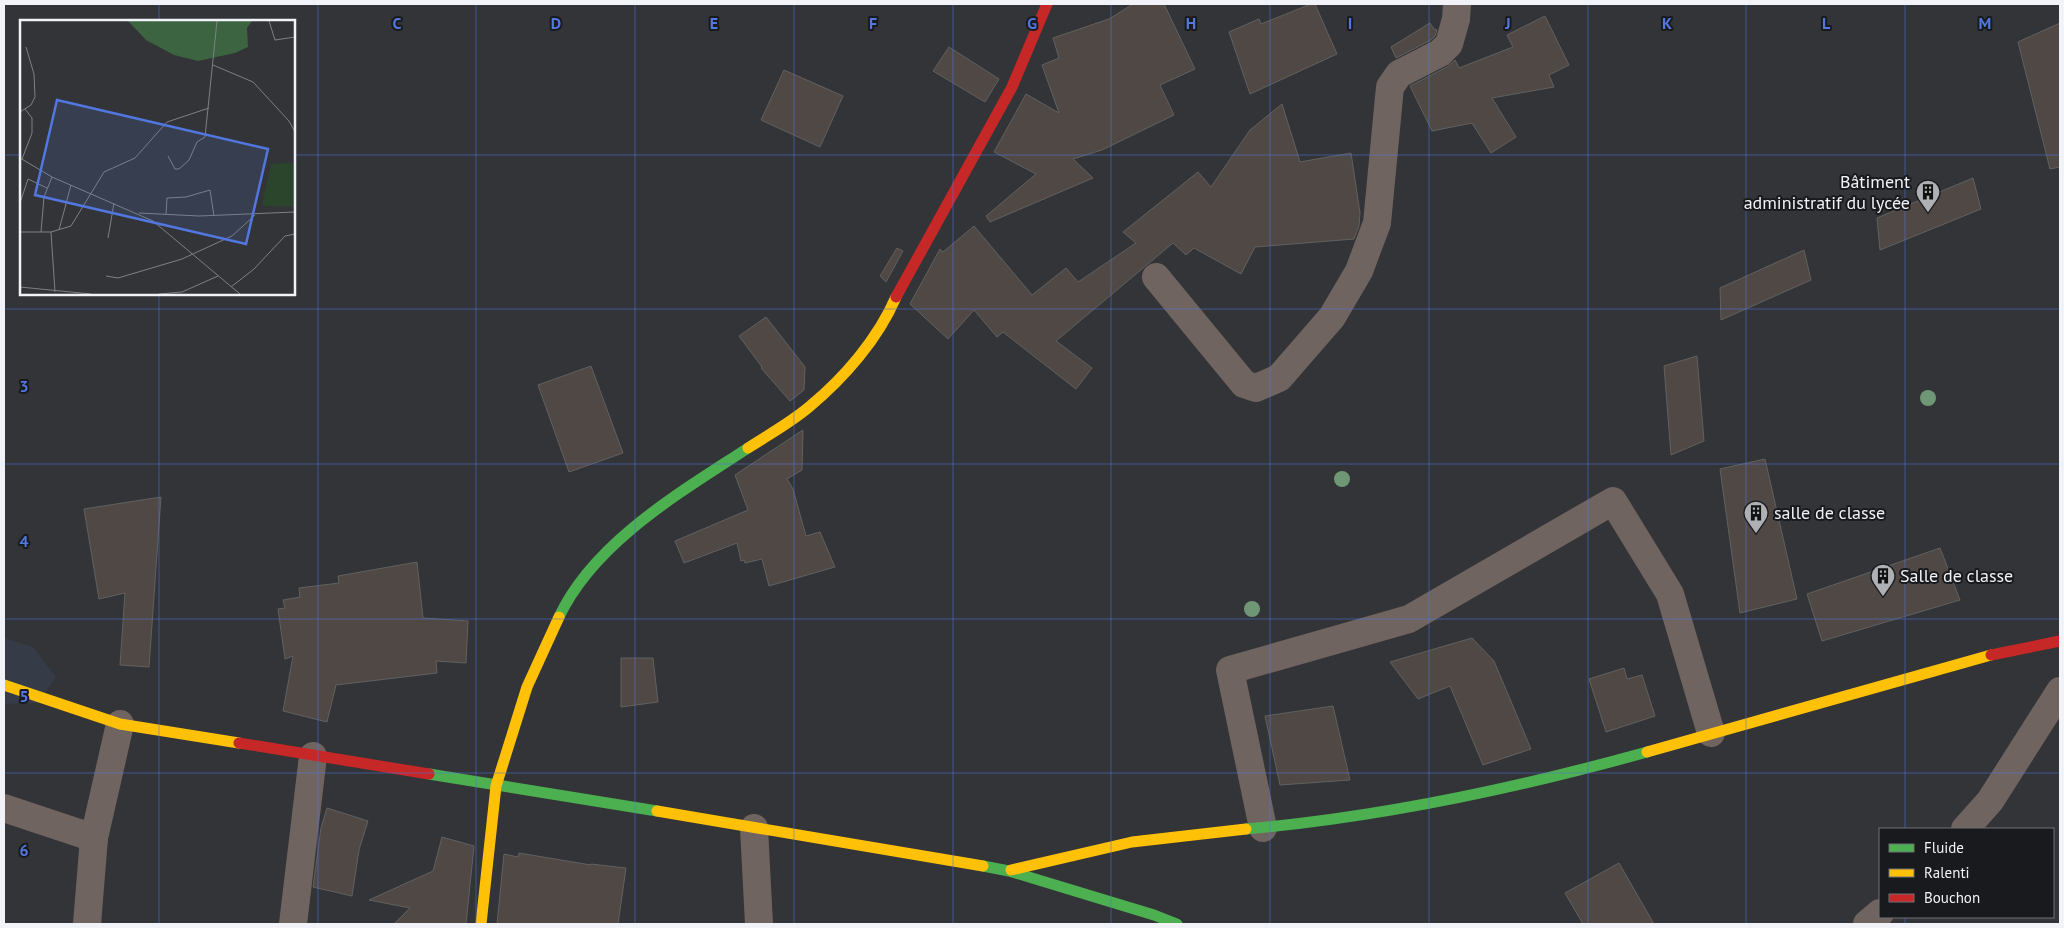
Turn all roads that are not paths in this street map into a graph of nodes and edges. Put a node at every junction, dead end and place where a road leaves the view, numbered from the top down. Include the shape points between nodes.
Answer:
1 (1047, 4) edge
2 (1457, 4) edge
3 (1156, 277) dead end
4 (2060, 641) edge
5 (4, 685) edge
6 (2060, 691) edge
7 (120, 724) junction
8 (1711, 733) junction
9 (313, 756) junction
10 (496, 786) junction
11 (4, 808) edge
12 (754, 828) junction
13 (1263, 828) junction
14 (1966, 828) edge
15 (94, 838) junction
16 (1009, 871) junction
17 (1879, 914) edge
18 (86, 924) edge
19 (293, 924) edge
20 (481, 924) edge
21 (759, 924) edge
22 (1177, 924) edge
23 (1867, 924) edge

1 - 10 street via 1012,87 902,284 887,319 848,370 808,408 667,501 591,567 566,603 526,687
2 - 3 street via 1449,44 1440,54 1399,74 1390,87 1377,223 1359,271 1332,317 1279,378 1256,388 1244,384
4 - 8 street via 2008,650
5 - 7 street
6 - 14 street via 1990,801
7 - 9 street
7 - 15 street
8 - 13 street via 1569,774 1425,806
8 - 13 street via 1670,594 1613,501 1409,619 1230,670
9 - 10 street
9 - 19 street
10 - 12 street
10 - 20 street
11 - 15 street
12 - 16 street
12 - 21 street
13 - 16 street via 1132,842
15 - 18 street
16 - 22 street
17 - 23 street

